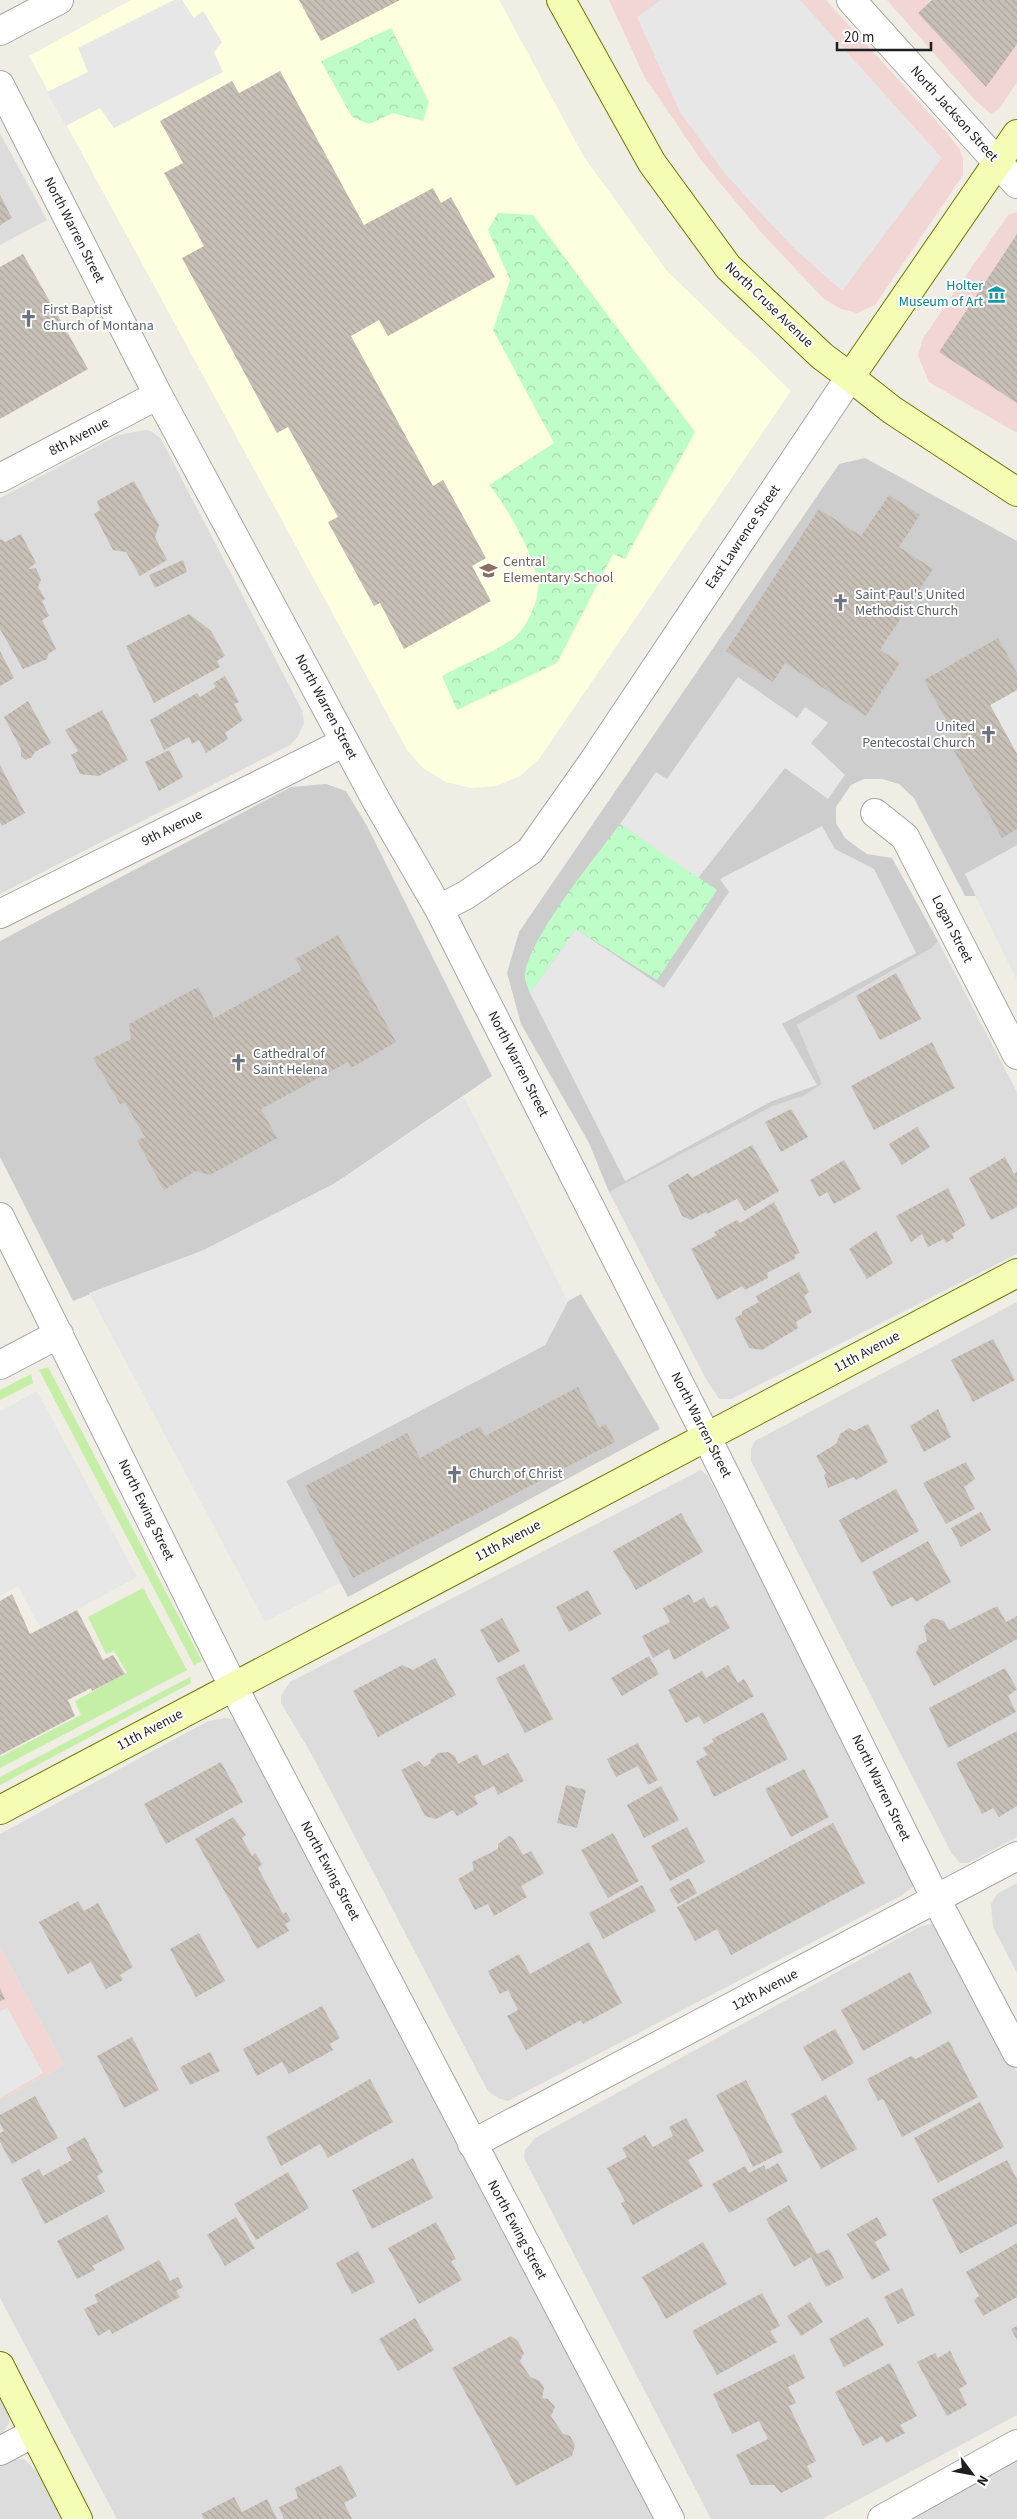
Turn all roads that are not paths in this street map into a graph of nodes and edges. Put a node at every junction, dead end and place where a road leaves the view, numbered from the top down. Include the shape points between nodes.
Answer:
1 (59, 0) edge
2 (561, 0) edge
3 (851, 0) edge
4 (0, 31) edge
5 (0, 85) edge
6 (1017, 134) edge
7 (998, 161) junction
8 (1017, 184) edge
9 (850, 378) junction
10 (158, 395) junction
11 (0, 478) edge
12 (1017, 492) edge
13 (345, 742) junction
14 (875, 814) dead end
15 (439, 909) junction
16 (0, 914) edge
17 (1017, 1055) edge
18 (0, 1217) edge
19 (1017, 1273) edge
20 (59, 1334) junction
21 (0, 1365) edge
22 (706, 1436) junction
23 (233, 1686) junction
24 (0, 1810) edge
25 (1017, 1856) edge
26 (936, 1899) junction
27 (1017, 2052) edge
28 (472, 2144) junction
29 (0, 2366) edge
30 (34, 2433) junction
31 (1017, 2444) edge
32 (0, 2451) edge
33 (78, 2519) edge
34 (670, 2519) edge
35 (882, 2519) edge

1 - 4 street
2 - 9 street, North Cruse Avenue via 652,163 728,267 822,356
3 - 7 street, North Jackson Street
5 - 10 street, North Warren Street
6 - 7 street, East Lawrence Street
7 - 8 street, North Jackson Street
7 - 9 street, East Lawrence Street
9 - 12 street, North Cruse Avenue via 892,410
9 - 15 street, East Lawrence Street via 530,851 466,895
10 - 11 street, 8th Avenue
10 - 13 street, North Warren Street
13 - 15 street, North Warren Street
13 - 16 street, 9th Avenue
14 - 17 street, Logan Street via 905,837
15 - 22 street, North Warren Street
18 - 20 street, North Ewing Street
19 - 22 street, 11th Avenue
20 - 21 street
20 - 23 street, North Ewing Street
22 - 23 street, 11th Avenue
22 - 26 street, North Warren Street
23 - 24 street, 11th Avenue
23 - 28 street, North Ewing Street
25 - 26 street, 12th Avenue
26 - 27 street, North Warren Street
26 - 28 street, 12th Avenue
28 - 34 street, North Ewing Street
29 - 30 street
30 - 32 street
30 - 33 street
31 - 35 street

